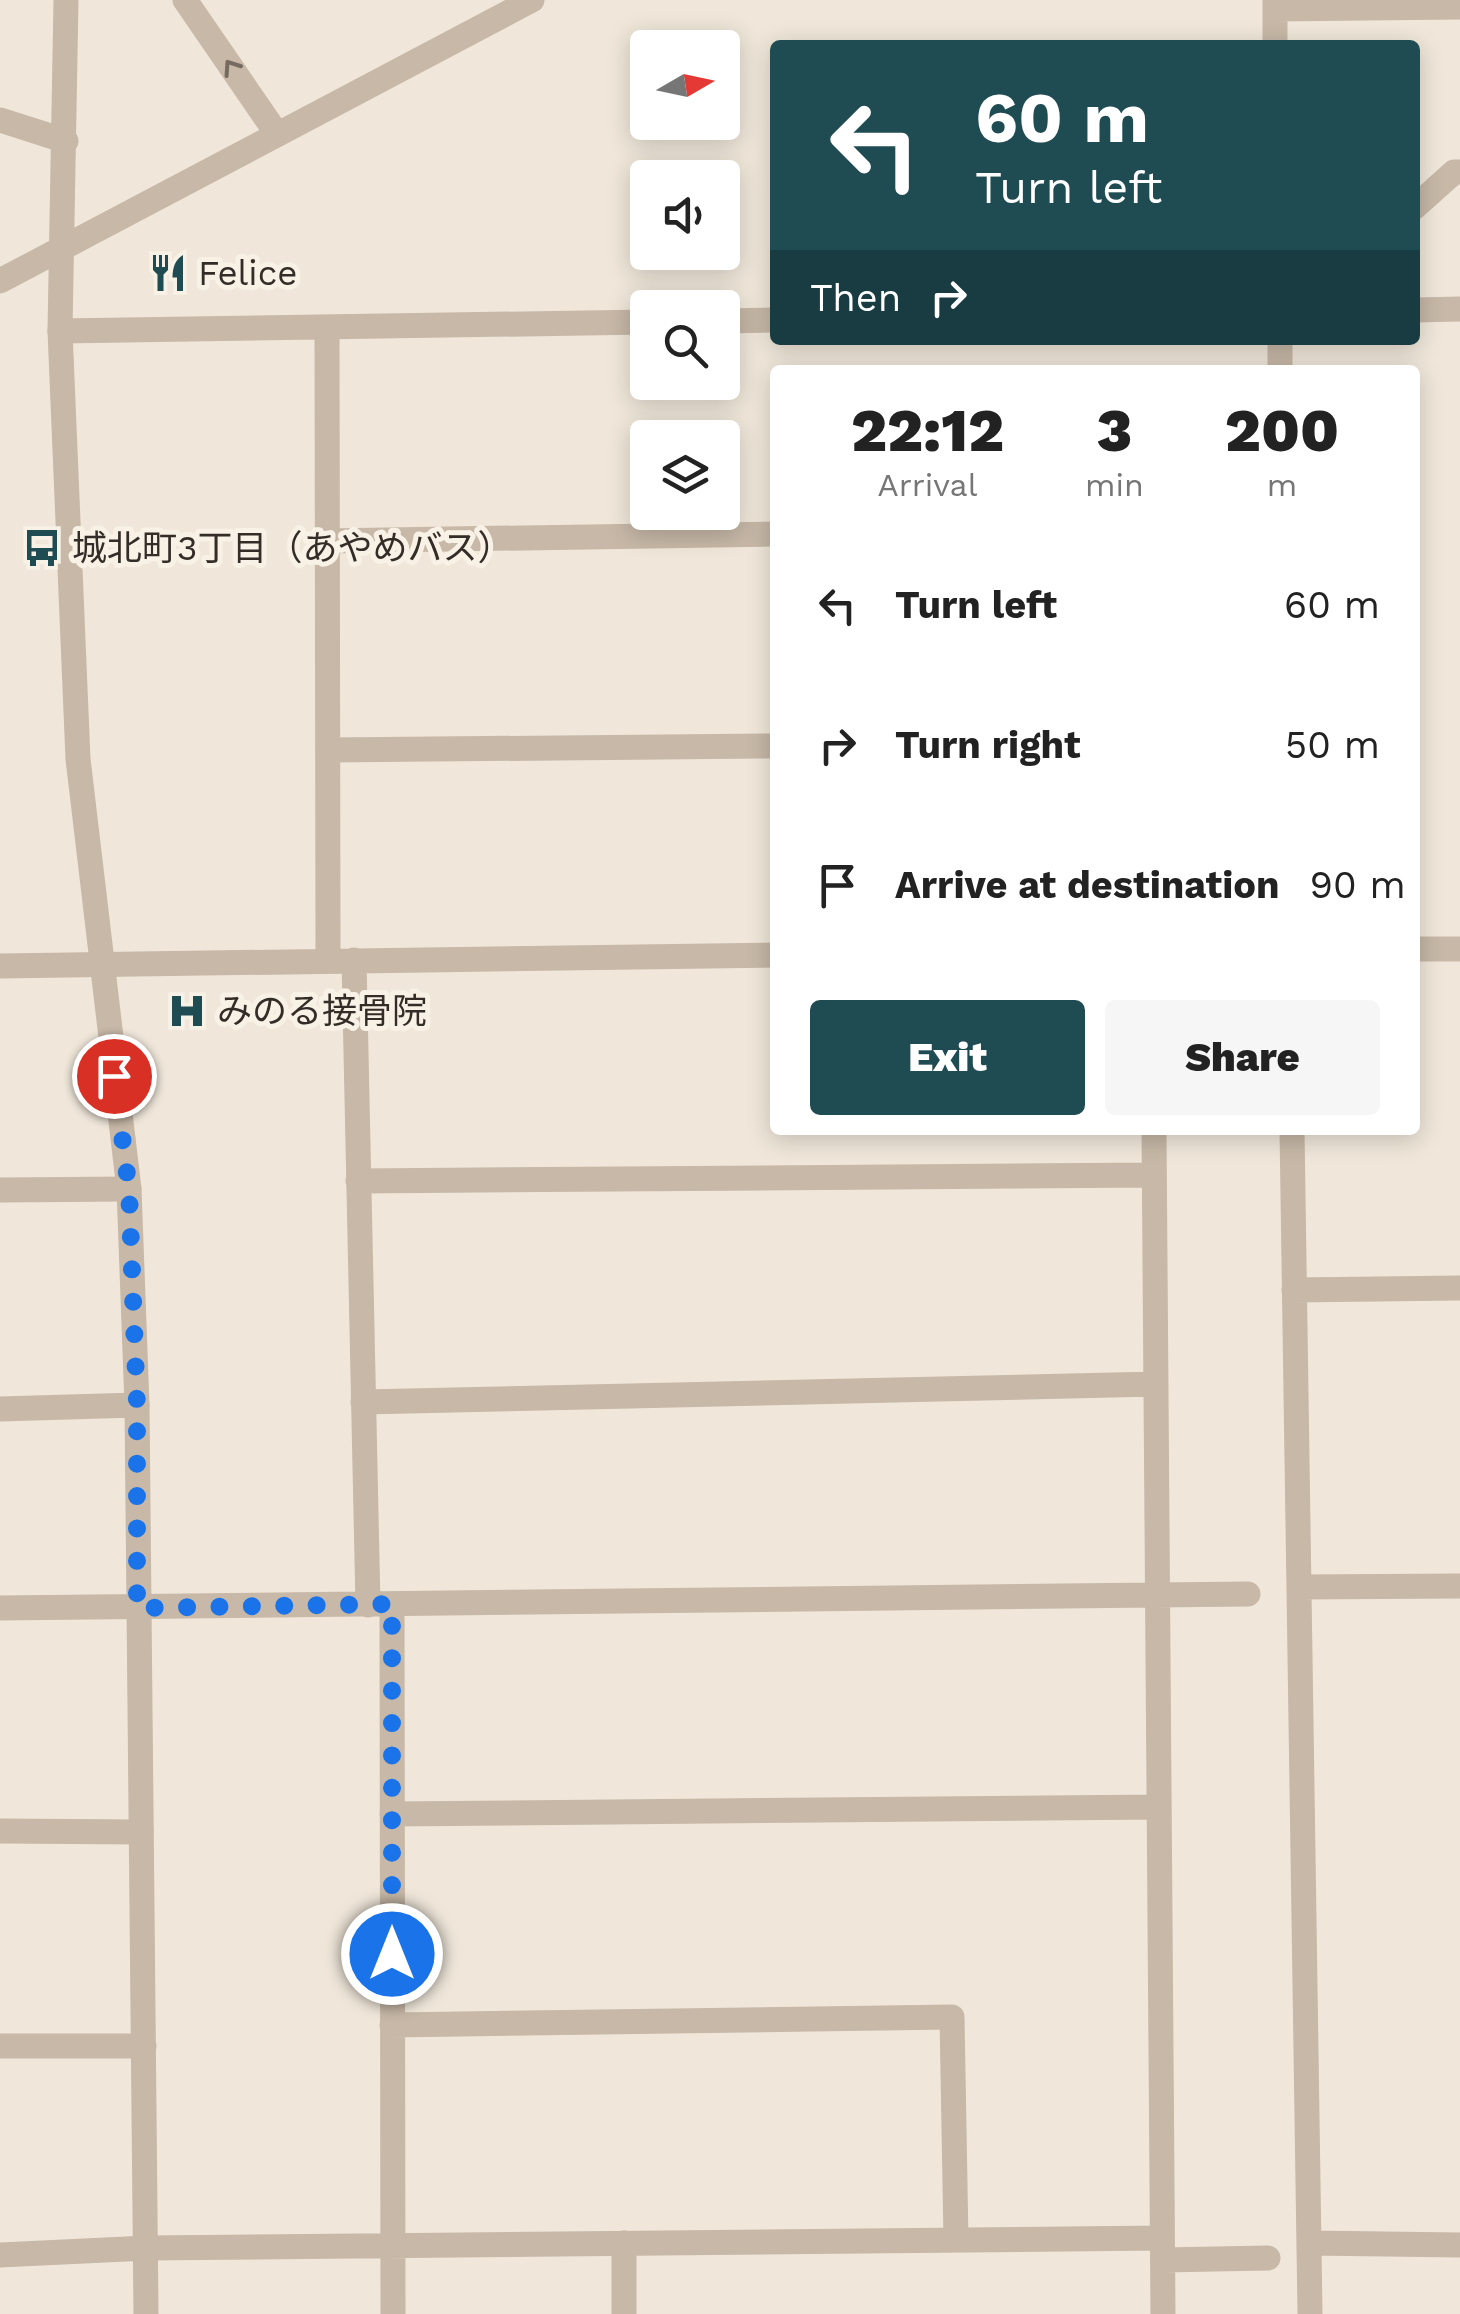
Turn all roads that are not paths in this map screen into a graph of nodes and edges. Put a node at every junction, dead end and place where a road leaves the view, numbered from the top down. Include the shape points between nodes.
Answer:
1 (66, 0) edge
2 (185, 0) edge
3 (532, 0) edge
4 (1275, 5) edge
5 (1460, 6) edge
6 (1275, 40) edge
7 (0, 120) edge
8 (276, 134) junction
9 (66, 141) junction
10 (1460, 172) edge
11 (1420, 206) edge
12 (60, 251) junction
13 (0, 281) edge
14 (1460, 309) edge
15 (1420, 310) edge
16 (770, 320) edge
17 (740, 321) edge
18 (630, 322) edge
19 (327, 327) junction
20 (60, 331) junction
21 (770, 534) edge
22 (325, 541) junction
23 (770, 746) edge
24 (328, 750) junction
25 (1420, 949) edge
26 (1460, 949) edge
27 (770, 956) edge
28 (341, 960) junction
29 (100, 962) junction
30 (0, 966) edge
31 (1154, 1135) edge
32 (1292, 1135) edge
33 (1154, 1174) junction
34 (358, 1182) junction
35 (129, 1189) junction
36 (0, 1190) edge
37 (1460, 1288) edge
38 (1294, 1290) junction
39 (1156, 1384) junction
40 (363, 1402) junction
41 (137, 1405) junction
42 (0, 1409) edge
43 (1460, 1586) edge
44 (1299, 1587) junction
45 (1248, 1594) dead end
46 (1159, 1596) junction
47 (380, 1605) junction
48 (0, 1608) edge
49 (137, 1608) junction
50 (1159, 1807) junction
51 (392, 1814) junction
52 (0, 1832) edge
53 (142, 1832) junction
54 (392, 2025) junction
55 (0, 2046) edge
56 (144, 2046) junction
57 (956, 2240) junction
58 (624, 2243) junction
59 (1309, 2243) junction
60 (1460, 2244) edge
61 (392, 2246) junction
62 (147, 2248) junction
63 (1163, 2249) junction
64 (0, 2255) edge
65 (1268, 2258) dead end
66 (146, 2314) edge
67 (393, 2314) edge
68 (624, 2314) edge
69 (1163, 2314) edge
70 (1310, 2314) edge

1 - 9 street
8 -> 2 street
3 - 8 street
4 - 5 street
4 - 6 street
7 - 9 street
8 - 12 street
9 - 12 street
10 - 11 street
12 - 13 street
12 - 20 street
14 - 15 street
16 - 17 street
18 - 19 street
19 - 20 street
19 - 22 street
20 - 29 street via 78,759
21 - 22 street
22 - 24 street
23 - 24 street
24 - 28 street
25 - 26 street
27 - 28 street
28 - 29 street
28 - 34 street
29 - 30 street
29 - 35 street
31 - 33 street
32 - 38 street
33 - 34 street
33 - 39 street
34 - 40 street
35 - 36 street
35 - 41 street
37 - 38 street
38 - 44 street
39 - 40 street
39 - 46 street
40 - 47 street
41 - 42 street
41 - 49 street
43 - 44 street
44 - 59 street
45 - 46 street
46 - 47 street
46 - 50 street
47 - 49 street
47 - 51 street
48 - 49 street
49 - 53 street
50 - 51 street
50 - 63 street
51 - 54 street
52 - 53 street
53 - 56 street
54 - 57 street via 952,2017
54 - 61 street
55 - 56 street
56 - 62 street
57 - 58 street
57 - 63 street
58 - 61 street
58 - 68 street
59 - 60 street
59 - 70 street
61 - 62 street
61 - 67 street
62 - 64 street
62 - 66 street
63 - 65 street
63 - 69 street

